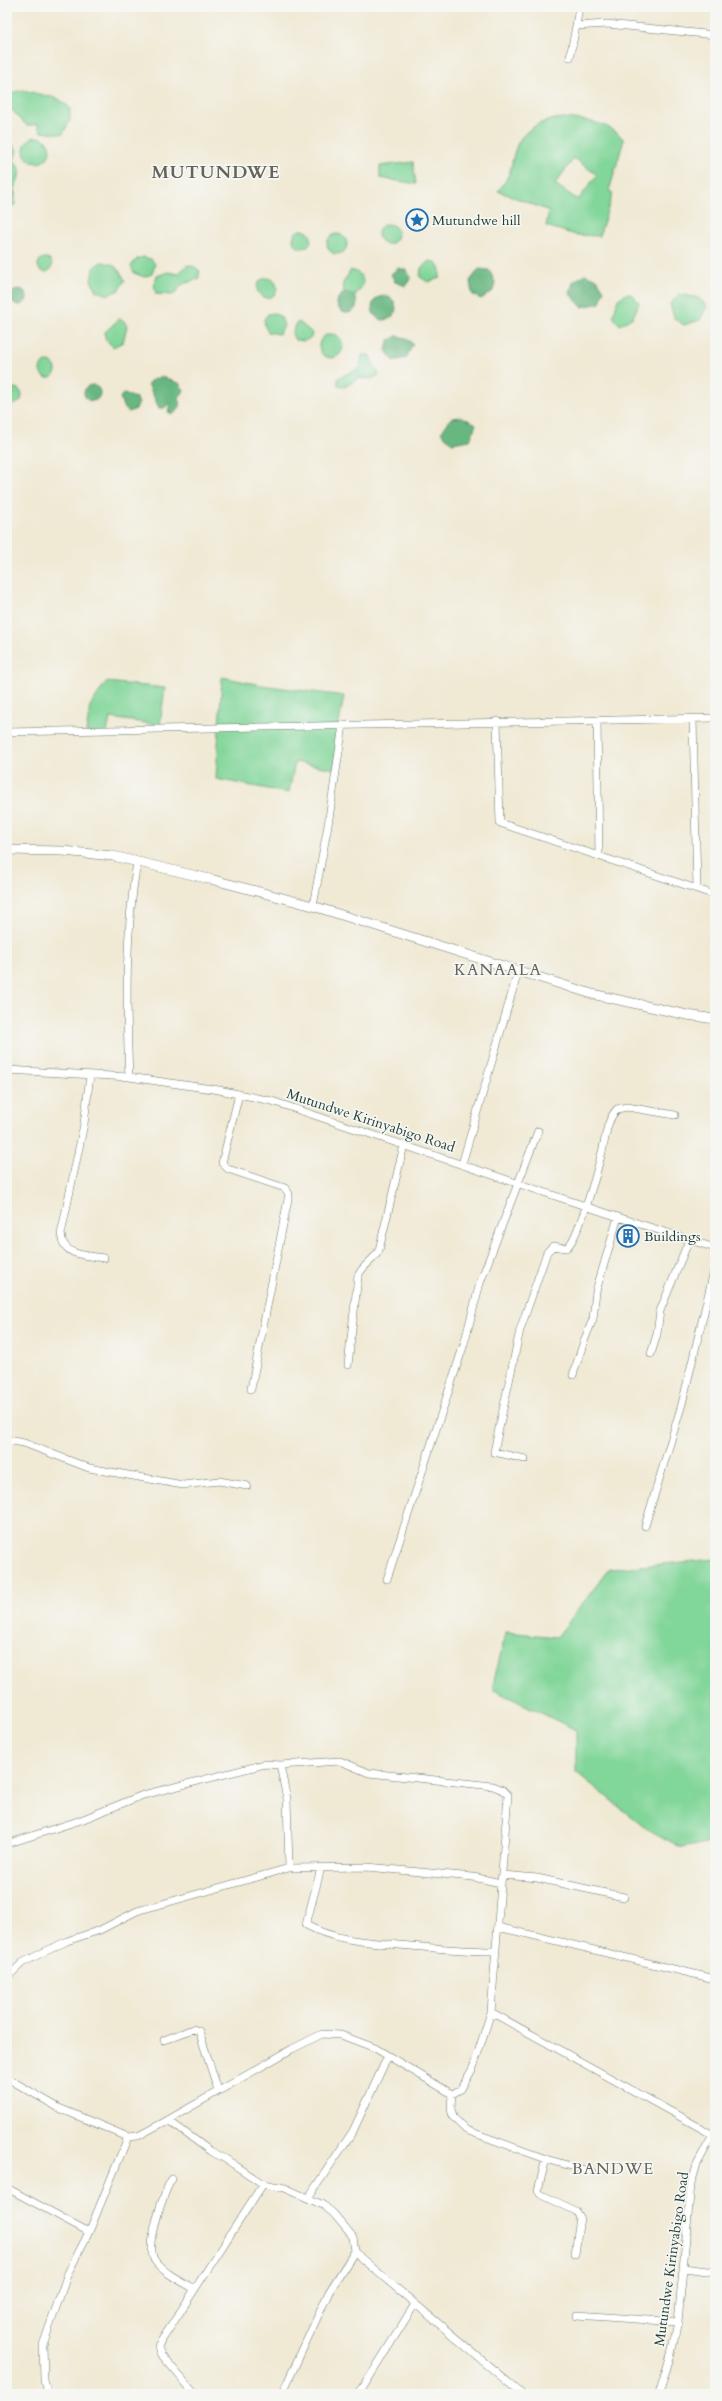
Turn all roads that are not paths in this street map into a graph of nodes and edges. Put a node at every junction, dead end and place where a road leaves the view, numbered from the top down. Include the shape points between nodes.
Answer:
1 (579, 7) edge
2 (576, 26) junction
3 (715, 35) edge
4 (570, 57) dead end
5 (693, 718) junction
6 (715, 718) edge
7 (597, 720) junction
8 (497, 721) junction
9 (343, 725) junction
10 (7, 732) edge
11 (7, 850) edge
12 (599, 856) junction
13 (137, 862) junction
14 (697, 889) junction
15 (715, 895) edge
16 (313, 906) junction
17 (518, 972) junction
18 (715, 1019) edge
19 (7, 1070) edge
20 (90, 1075) junction
21 (129, 1077) junction
22 (239, 1094) junction
23 (675, 1115) dead end
24 (538, 1131) dead end
25 (404, 1145) junction
26 (462, 1164) junction
27 (519, 1184) junction
28 (586, 1205) junction
29 (618, 1217) junction
30 (689, 1240) junction
31 (715, 1248) edge
32 (104, 1258) dead end
33 (715, 1267) edge
34 (650, 1354) dead end
35 (348, 1365) dead end
36 (574, 1375) dead end
37 (251, 1389) dead end
38 (7, 1440) edge
39 (525, 1459) dead end
40 (247, 1486) dead end
41 (645, 1526) dead end
42 (387, 1580) dead end
43 (280, 1764) junction
44 (7, 1844) edge
45 (289, 1868) junction
46 (322, 1868) junction
47 (501, 1879) junction
48 (624, 1897) dead end
49 (498, 1927) junction
50 (494, 1951) junction
51 (7, 1978) edge
52 (715, 1979) edge
53 (492, 2012) junction
54 (164, 2040) dead end
55 (388, 2056) junction
56 (7, 2078) edge
57 (218, 2090) junction
58 (452, 2094) junction
59 (168, 2120) junction
60 (714, 2134) edge
61 (128, 2137) junction
62 (546, 2159) junction
63 (592, 2172) dead end
64 (172, 2179) dead end
65 (263, 2184) junction
66 (7, 2188) edge
67 (308, 2198) junction
68 (89, 2232) junction
69 (355, 2251) junction
70 (575, 2254) dead end
71 (684, 2268) junction
72 (715, 2272) edge
73 (195, 2290) junction
74 (415, 2304) junction
75 (577, 2315) dead end
76 (678, 2322) junction
77 (47, 2394) edge
78 (195, 2394) edge
79 (282, 2394) edge
80 (359, 2394) edge
81 (522, 2394) edge
82 (658, 2394) edge

1 - 2 street
2 - 3 street via 607,24
2 - 4 street
5 - 6 street
5 - 7 street
5 - 14 street
7 - 8 street
7 - 12 street
8 - 9 street
8 - 12 street via 500,822
9 - 10 street
9 - 16 street
11 - 13 street via 113,856
12 - 14 street
13 - 16 street
13 - 21 street via 131,897 128,950 126,1014
14 - 15 street
16 - 17 street
17 - 18 street via 607,998
17 - 26 street
19 - 20 street, Mutundwe Kirinyabigo Road
20 - 21 street, Mutundwe Kirinyabigo Road
20 - 32 street via 84,1124 61,1234 65,1248 71,1252
21 - 22 street, Mutundwe Kirinyabigo Road
22 - 25 street, Mutundwe Kirinyabigo Road via 272,1101
22 - 37 street via 222,1159 224,1165 228,1169 285,1188 289,1194
23 - 28 street via 627,1107 617,1109 608,1126
24 - 27 street
25 - 26 street, Mutundwe Kirinyabigo Road
25 - 35 street via 379,1250 374,1259 361,1268 358,1276
26 - 27 street, Mutundwe Kirinyabigo Road
27 - 28 street, Mutundwe Kirinyabigo Road
27 - 42 street via 480,1283 459,1359
28 - 29 street, Mutundwe Kirinyabigo Road
28 - 39 street via 569,1246 553,1246 547,1252 520,1330 510,1368 494,1452
29 - 30 street, Mutundwe Kirinyabigo Road
29 - 36 street via 596,1291 593,1319
30 - 31 street, Mutundwe Kirinyabigo Road
30 - 34 street via 660,1311 657,1334
33 - 41 street via 682,1404
38 - 40 street via 89,1468 183,1485 219,1481
43 - 44 street via 265,1764 143,1794 82,1820
43 - 45 street via 287,1799
43 - 47 street via 340,1761 369,1773 477,1783 503,1790 508,1795 508,1804
45 - 46 street
45 - 51 street via 137,1911 100,1930 67,1941 40,1954 22,1964
46 - 47 street via 368,1867
46 - 50 street via 306,1926 322,1933 370,1943 461,1951
47 - 48 street via 536,1878
47 - 49 street
49 - 50 street
49 - 52 street
50 - 53 street
53 - 58 street via 473,2068 461,2089
53 - 60 street
54 - 57 street via 193,2029 199,2031
55 - 57 street via 341,2035 322,2034
55 - 58 street
55 - 67 street via 353,2131
56 - 61 street via 59,2108
57 - 59 street
58 - 62 street via 453,2117 466,2130
59 - 61 street via 138,2136
59 - 65 street via 210,2151
60 - 71 street, Mutundwe Kirinyabigo Road via 697,2164 692,2184
61 - 68 street
62 - 63 street
62 - 70 street via 538,2190 540,2194 576,2211 580,2217
64 - 73 street via 159,2211 151,2245 154,2259 165,2272
65 - 67 street via 285,2188
65 - 73 street
66 - 68 street
67 - 69 street via 333,2213 352,2237
68 - 77 street via 68,2273 43,2345
69 - 74 street
69 - 79 street via 328,2292
71 - 72 street
71 - 76 street, Mutundwe Kirinyabigo Road
73 - 78 street via 158,2346 160,2353
74 - 80 street
74 - 81 street
75 - 76 street
76 - 82 street, Mutundwe Kirinyabigo Road

